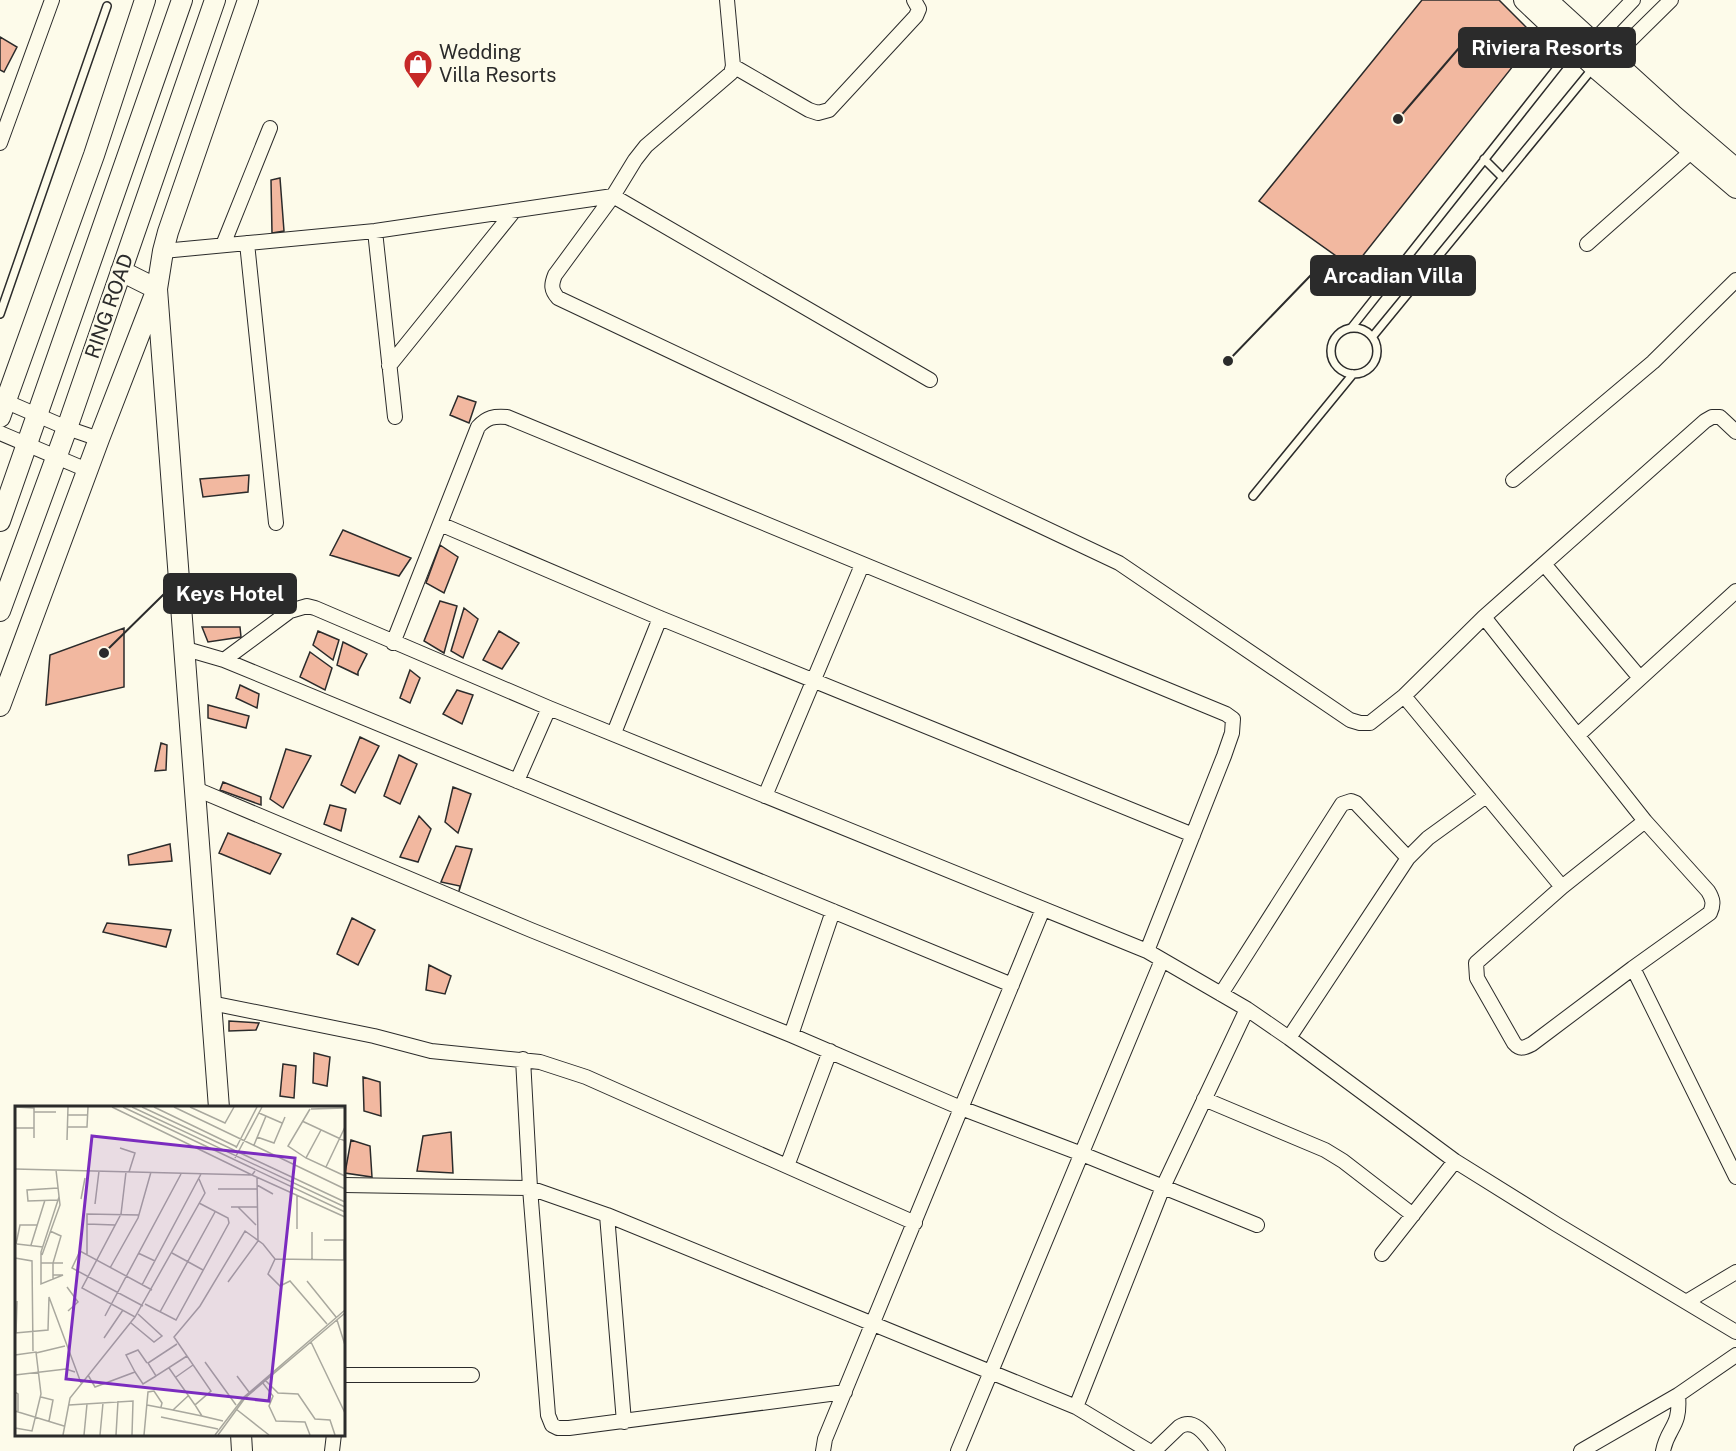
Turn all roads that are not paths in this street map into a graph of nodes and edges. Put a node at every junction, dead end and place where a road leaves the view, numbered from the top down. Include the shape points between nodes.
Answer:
1 (52, 0) edge
2 (145, 0) edge
3 (182, 0) edge
4 (214, 0) edge
5 (248, 0) edge
6 (727, 0) edge
7 (914, 0) edge
8 (1524, 0) edge
9 (1547, 0) edge
10 (1633, 0) edge
11 (1671, 0) edge
12 (107, 6) dead end
13 (1623, 11) junction
14 (1642, 30) junction
15 (1592, 57) junction
16 (733, 66) junction
17 (186, 82) junction
18 (215, 93) junction
19 (270, 128) dead end
20 (0, 143) edge
21 (1692, 151) junction
22 (94, 155) junction
23 (1484, 159) junction
24 (124, 165) junction
25 (1736, 169) edge
26 (1503, 178) junction
27 (1736, 188) edge
28 (613, 196) junction
29 (514, 211) junction
30 (375, 231) junction
31 (247, 243) junction
32 (1587, 244) dead end
33 (223, 245) junction
34 (163, 251) junction
35 (121, 271) junction
36 (1736, 280) edge
37 (157, 289) junction
38 (0, 314) edge
39 (1352, 327) junction
40 (1373, 336) junction
41 (389, 366) junction
42 (1353, 374) junction
43 (930, 380) dead end
44 (2, 406) edge
45 (37, 415) junction
46 (395, 417) dead end
47 (68, 428) junction
48 (1736, 432) edge
49 (0, 433) edge
50 (99, 439) junction
51 (27, 444) junction
52 (56, 458) junction
53 (87, 470) junction
54 (1513, 480) dead end
55 (1253, 496) dead end
56 (0, 521) edge
57 (276, 523) dead end
58 (440, 524) junction
59 (1544, 564) junction
60 (862, 565) junction
61 (1736, 591) edge
62 (0, 611) edge
63 (1484, 617) junction
64 (660, 618) junction
65 (393, 643) junction
66 (186, 649) junction
67 (224, 660) junction
68 (1640, 678) junction
69 (813, 680) junction
70 (2, 695) edge
71 (1404, 696) junction
72 (549, 708) junction
73 (614, 734) junction
74 (1578, 735) junction
75 (517, 781) junction
76 (196, 789) junction
77 (765, 796) junction
78 (1486, 796) junction
79 (1645, 822) junction
80 (1193, 835) junction
81 (1408, 858) junction
82 (1562, 887) junction
83 (1043, 909) junction
84 (833, 911) junction
85 (1147, 951) junction
86 (1162, 960) junction
87 (1633, 968) junction
88 (1012, 985) junction
89 (1221, 994) junction
90 (211, 1003) junction
91 (1246, 1009) junction
92 (790, 1035) junction
93 (1289, 1038) junction
94 (830, 1051) junction
95 (523, 1059) junction
96 (1204, 1099) junction
97 (219, 1106) edge
98 (961, 1108) junction
99 (1082, 1154) junction
100 (1455, 1161) junction
101 (787, 1166) junction
102 (1736, 1178) edge
103 (345, 1185) edge
104 (1163, 1187) junction
105 (530, 1188) junction
106 (608, 1215) junction
107 (1413, 1215) junction
108 (915, 1222) junction
109 (1257, 1225) dead end
110 (1382, 1254) dead end
111 (1736, 1272) edge
112 (1686, 1302) junction
113 (873, 1325) junction
114 (1736, 1332) edge
115 (1736, 1355) edge
116 (992, 1373) junction
117 (345, 1375) edge
118 (472, 1376) dead end
119 (845, 1392) junction
120 (1678, 1395) junction
121 (1076, 1407) junction
122 (624, 1422) junction
123 (241, 1436) edge
124 (334, 1436) edge
125 (242, 1451) edge
126 (332, 1451) edge
127 (822, 1451) edge
128 (958, 1451) edge
129 (1149, 1451) edge
130 (1154, 1451) edge
131 (1218, 1451) edge
132 (1581, 1451) edge
133 (1663, 1451) edge

1 - 20 street
2 - 22 street
3 - 24 street, RING ROAD
4 - 17 street, RING ROAD
5 - 18 street
6 - 16 street
7 - 16 street via 916,16 829,110 809,110
8 - 15 street
9 - 15 street
10 - 13 street
11 - 14 street
12 - 38 lane
13 - 14 street
13 - 15 street
14 - 15 street
15 - 21 street
15 - 23 lane
15 - 25 street
15 - 26 lane
16 - 28 street via 726,79 646,146
17 - 18 street
17 - 35 street, RING ROAD
18 - 34 street
19 - 33 street
21 - 27 street
21 - 32 street
22 - 24 street
22 - 44 street
23 - 26 lane
23 - 39 lane
24 - 45 street, RING ROAD
26 - 40 lane
28 - 29 street
28 - 43 street
28 - 71 street via 555,274 551,284 558,298 1119,562 1350,720 1370,723
29 - 30 street
29 - 41 street
30 - 31 street
30 - 41 street
31 - 33 street
31 - 57 street
33 - 34 street
34 - 37 street
35 - 37 street
35 - 47 street, RING ROAD
36 - 54 street via 1661,355
37 - 50 street
37 - 66 street
39 - 40 lane
39 - 42 lane via 1338,334 1330,348 1339,369
40 - 42 lane via 1378,351 1373,365
41 - 46 street
42 - 55 lane
44 - 45 street
45 - 47 street
45 - 51 street, RING ROAD
47 - 50 street
47 - 52 street, RING ROAD
48 - 59 street via 1720,417 1705,421
49 - 51 street
50 - 53 street
51 - 52 street
51 - 56 street, RING ROAD
52 - 53 street
52 - 62 street, RING ROAD
53 - 70 street
58 - 60 street via 478,427 494,416 507,417
58 - 64 street
58 - 65 street
59 - 63 street
59 - 68 street
60 - 69 street
60 - 80 street via 1233,719 1232,732
61 - 68 street
63 - 71 street
63 - 74 street
64 - 69 street
64 - 73 street
65 - 67 street via 307,606 290,611
65 - 72 street
66 - 67 street
66 - 76 street
67 - 75 street
68 - 74 street
69 - 77 street
69 - 80 street
71 - 78 street
72 - 73 street
72 - 75 street
73 - 77 street
74 - 79 street
75 - 84 street
76 - 90 street
76 - 92 street
77 - 83 street
78 - 81 street via 1428,838
78 - 82 street
79 - 82 street
79 - 87 street via 1708,891 1713,905 1710,913
80 - 85 street
81 - 89 street via 1356,803 1346,802
81 - 93 street
82 - 87 street via 1476,963 1477,978 1518,1047 1532,1044
83 - 85 street
83 - 88 street
84 - 88 street
84 - 92 street
85 - 86 street
86 - 89 street
86 - 99 street
87 - 102 street
88 - 98 street
89 - 91 street
90 - 95 street via 431,1051
90 - 97 street
91 - 93 street
91 - 96 street
92 - 94 street
93 - 100 street
94 - 98 street
94 - 101 street
95 - 101 street via 586,1077
95 - 105 street
96 - 104 street
96 - 107 street via 1325,1150
98 - 99 street
98 - 108 street
99 - 104 street
99 - 116 street
100 - 107 street
100 - 112 street
101 - 108 street
103 - 105 street
104 - 109 street
104 - 121 street
105 - 106 street
105 - 122 street via 548,1415 552,1425 569,1428
106 - 113 street
106 - 122 street
107 - 110 street
108 - 113 street
111 - 112 street
112 - 114 street
113 - 116 street
113 - 119 street
115 - 120 street
116 - 121 street
116 - 128 street
117 - 118 street
119 - 122 street
119 - 127 street
120 - 132 street
120 - 133 street via 1678,1417
121 - 129 street
123 - 125 street
124 - 126 street
130 - 131 street via 1184,1424 1198,1427

